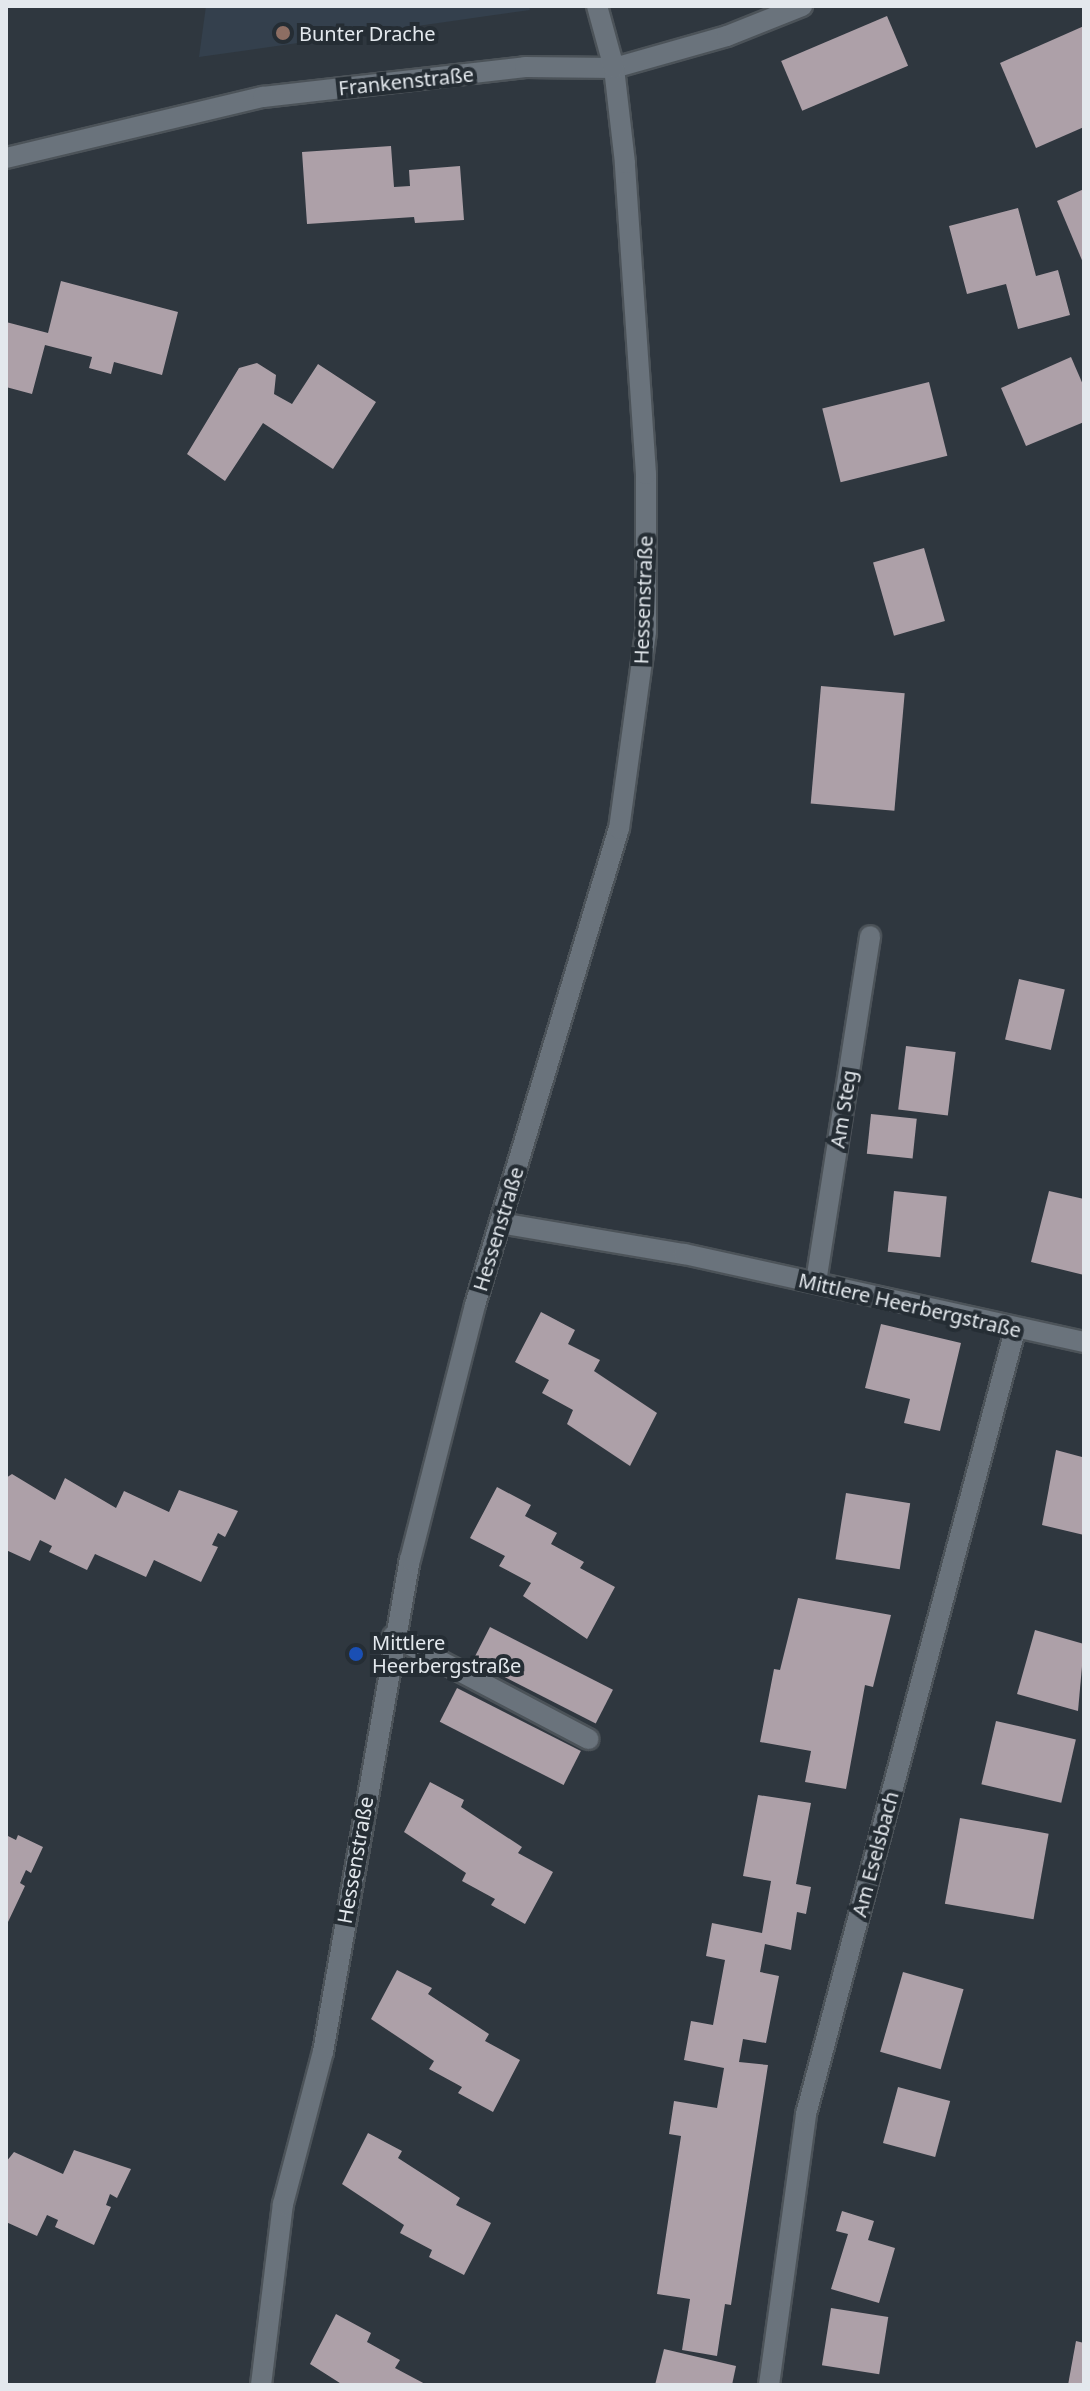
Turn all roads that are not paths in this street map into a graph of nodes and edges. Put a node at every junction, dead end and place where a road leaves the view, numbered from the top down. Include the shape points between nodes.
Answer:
1 (597, 6) edge
2 (798, 7) edge
3 (614, 68) junction
4 (6, 158) edge
5 (870, 936) dead end
6 (500, 1223) junction
7 (816, 1282) junction
8 (1015, 1330) junction
9 (1084, 1342) edge
10 (393, 1636) junction
11 (588, 1739) dead end
12 (261, 2385) edge
13 (769, 2385) edge

1 - 3 street, Hessenstraße
2 - 3 street, Frankenstraße via 727,36
3 - 4 street, Frankenstraße via 525,67 263,97
3 - 6 street, Hessenstraße via 646,474 646,631 619,829
5 - 7 street, Am Steg
6 - 7 street, Mittlere Heerbergstraße
6 - 10 street, Hessenstraße
7 - 8 street, Mittlere Heerbergstraße
8 - 9 street, Mittlere Heerbergstraße
8 - 13 street, Am Eselsbach via 806,2114
10 - 11 street
10 - 12 street, Hessenstraße via 323,2052 283,2204

